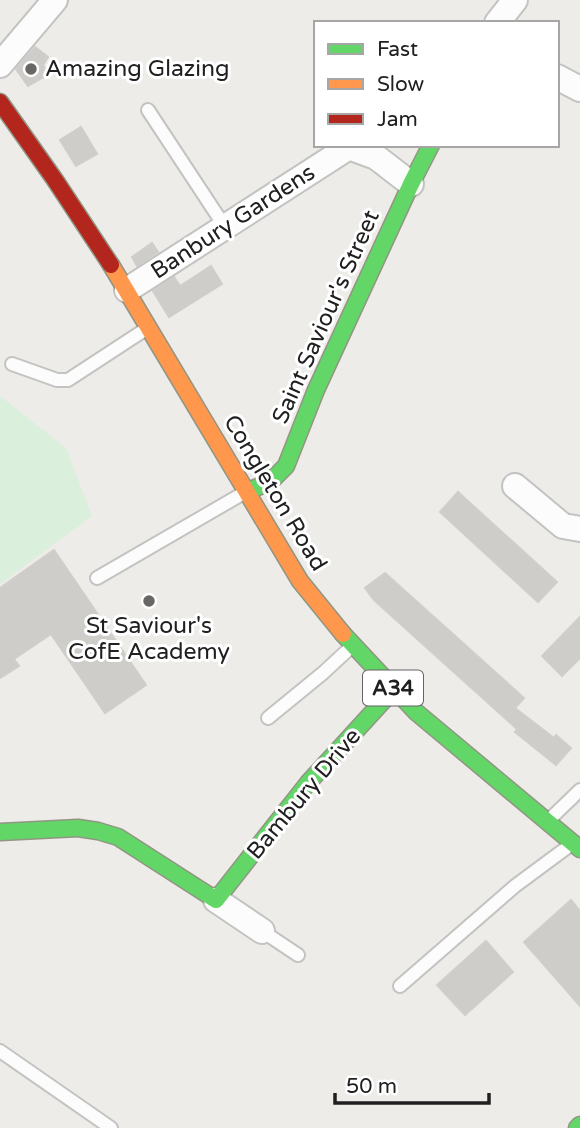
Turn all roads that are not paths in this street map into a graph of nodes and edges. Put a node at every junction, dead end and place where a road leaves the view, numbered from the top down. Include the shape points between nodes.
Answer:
1 (55, 0) edge
2 (515, 0) edge
3 (499, 21) edge
4 (0, 65) edge
5 (559, 78) edge
6 (580, 89) edge
7 (0, 102) edge
8 (148, 110) dead end
9 (430, 147) edge
10 (411, 184) junction
11 (225, 227) junction
12 (127, 290) junction
13 (149, 327) junction
14 (12, 364) dead end
15 (515, 486) dead end
16 (248, 491) junction
17 (580, 529) edge
18 (97, 578) dead end
19 (352, 646) junction
20 (394, 689) junction
21 (268, 718) dead end
22 (580, 789) edge
23 (547, 823) junction
24 (0, 832) edge
25 (576, 846) edge
26 (216, 900) junction
27 (262, 931) joint
28 (298, 955) dead end
29 (400, 986) dead end
30 (0, 1051) edge
31 (111, 1128) edge

1 - 4 street
2 - 3 street
5 - 6 street
7 - 12 main road, Congleton Road / A34
8 - 11 lane
9 - 10 main road, Saint Saviour's Street
10 - 11 street, Banbury Gardens via 376,157 349,147
10 - 16 main road, Saint Saviour's Street via 286,466 271,482
11 - 12 street, Banbury Gardens
12 - 13 main road, Congleton Road / A34
13 - 14 lane via 68,380
13 - 16 main road, Congleton Road / A34
15 - 17 street via 563,526
16 - 18 lane
16 - 19 main road, Congleton Road / A34 via 300,581
19 - 20 main road, Congleton Road / A34
19 - 21 lane
20 - 23 main road, Congleton Road / A34
20 - 26 main road, Bambury Drive via 308,783
22 - 23 lane
23 - 25 main road, Congleton Road / A34
24 - 26 main road via 78,828 118,837
25 - 29 lane via 515,886
26 - 27 street
27 - 28 lane
30 - 31 lane

